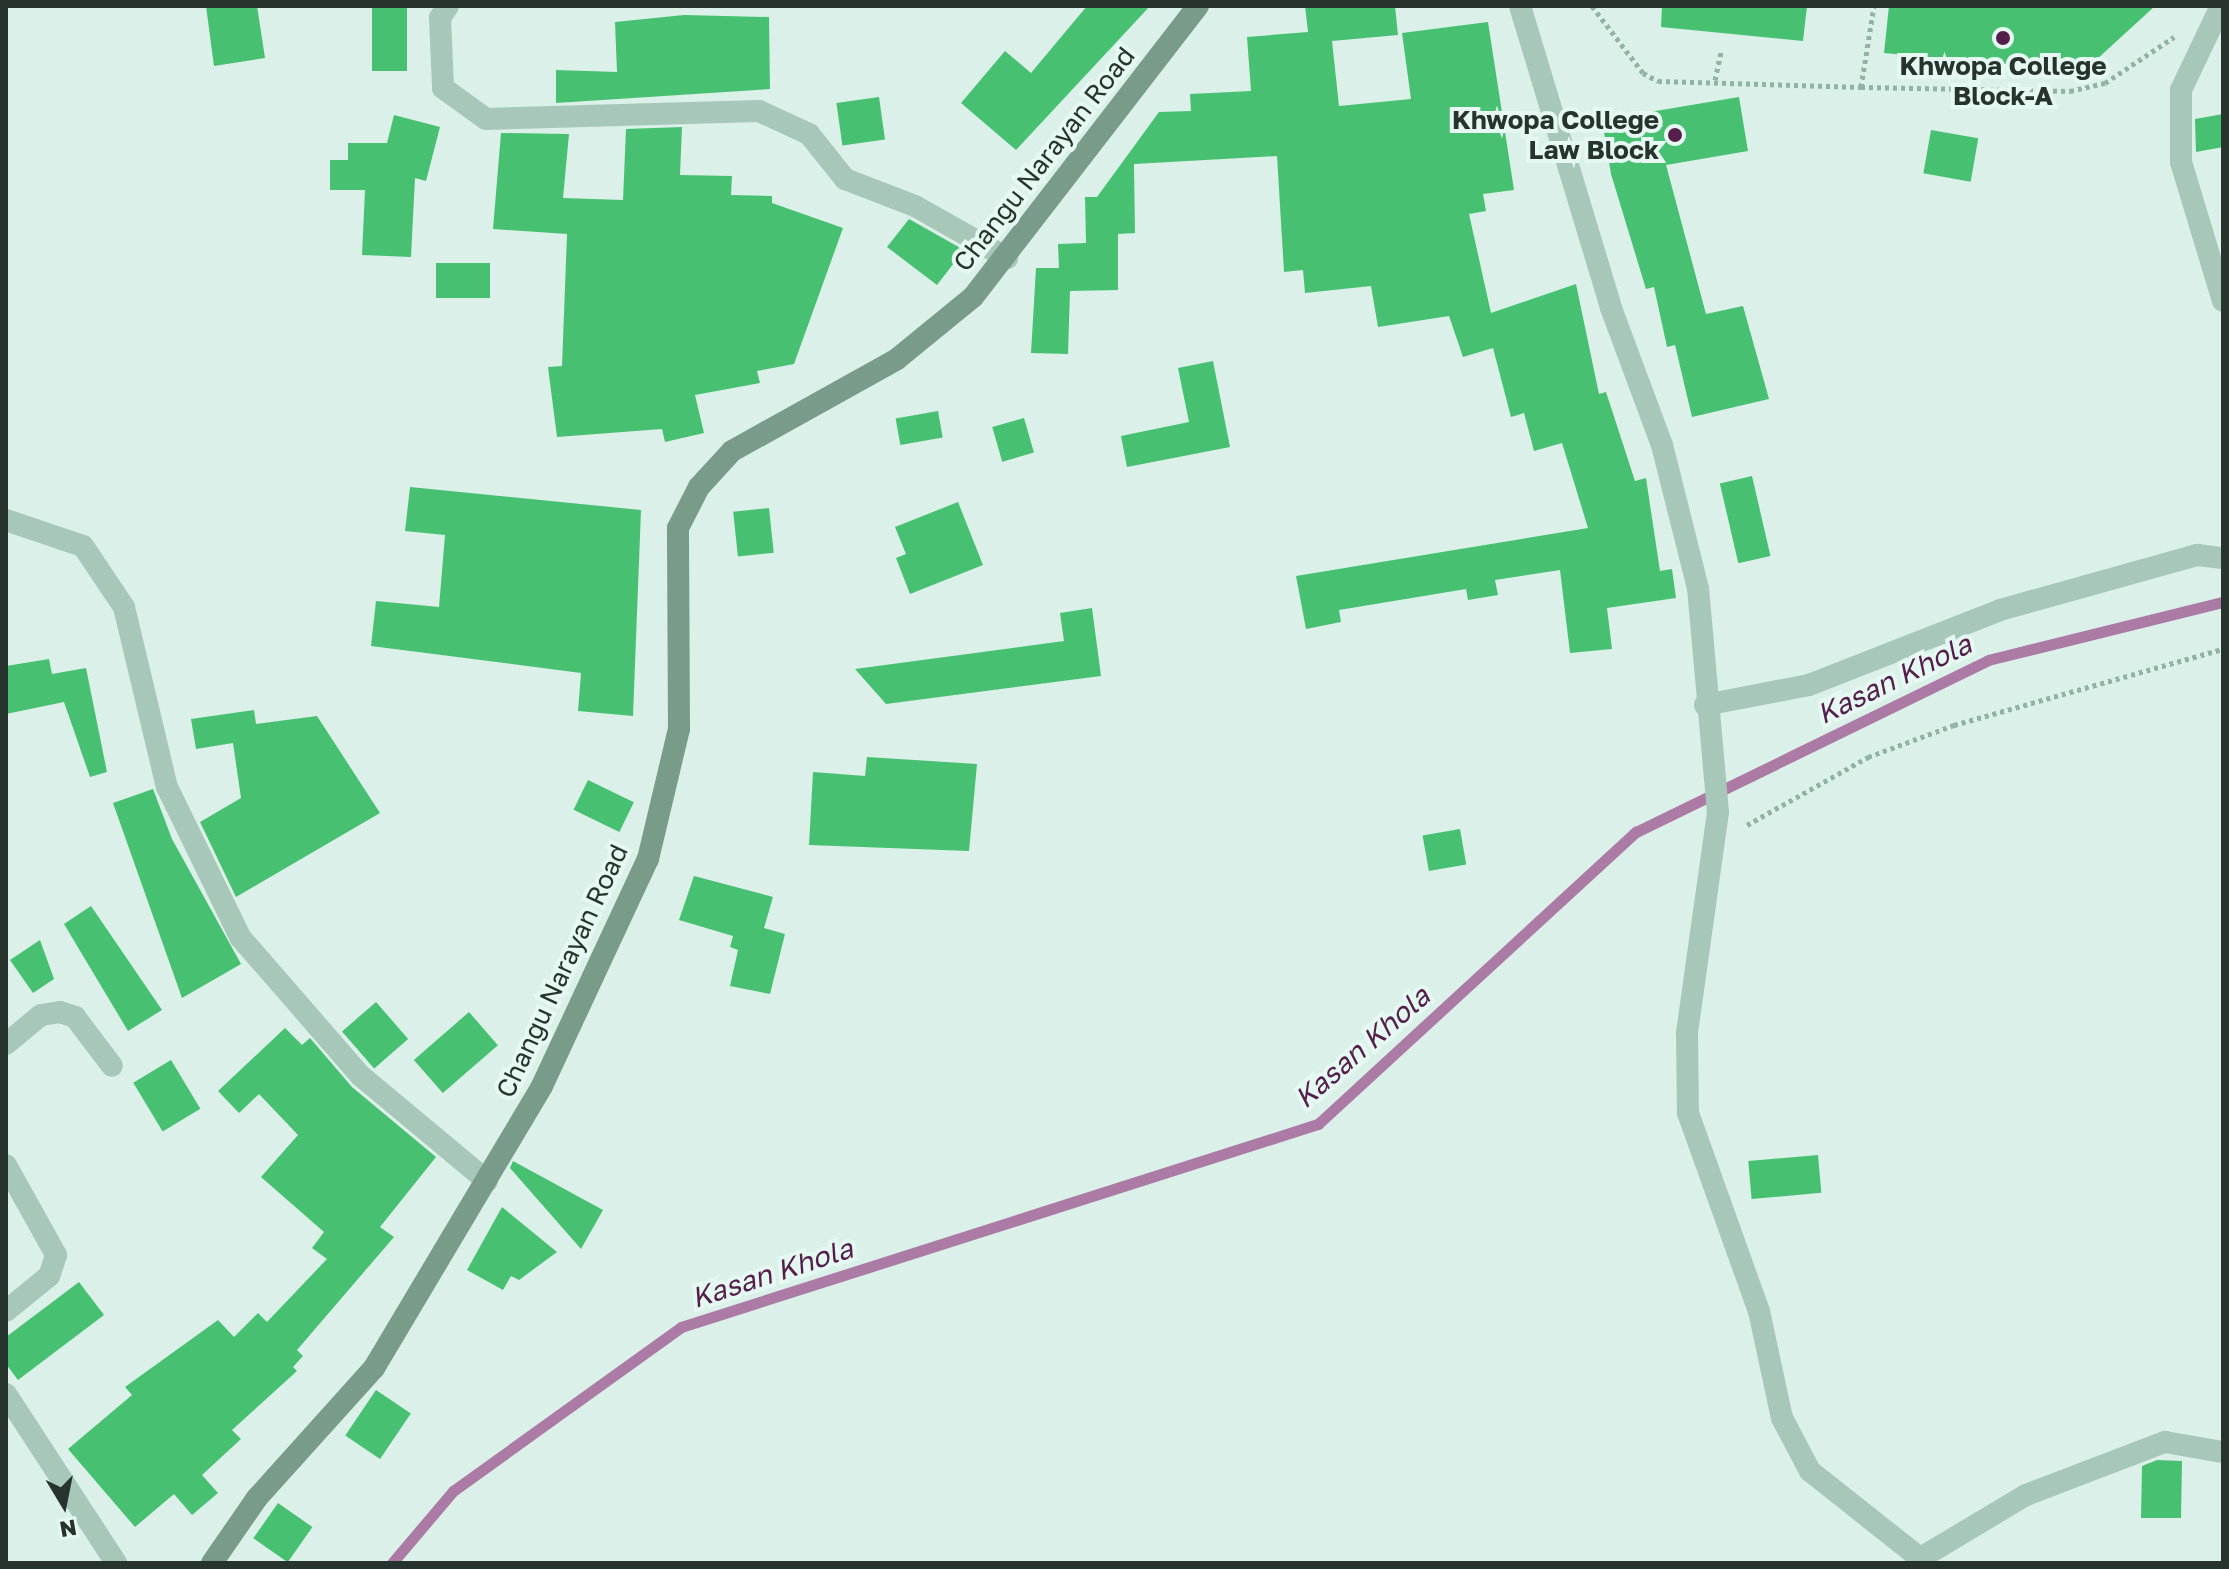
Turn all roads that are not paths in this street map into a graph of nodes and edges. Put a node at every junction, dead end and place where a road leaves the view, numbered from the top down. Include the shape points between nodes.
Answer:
1 (448, 6) edge
2 (1198, 6) edge
3 (1520, 6) edge
4 (2221, 6) edge
5 (2205, 33) edge
6 (1007, 258) junction
7 (2223, 301) edge
8 (6, 520) edge
9 (2223, 558) edge
10 (1705, 705) junction
11 (6, 1044) edge
12 (112, 1066) dead end
13 (6, 1165) edge
14 (487, 1181) junction
15 (6, 1311) edge
16 (6, 1394) edge
17 (2223, 1452) edge
18 (1925, 1560) edge
19 (116, 1563) edge
20 (212, 1563) edge

1 - 6 street via 440,18 443,88 486,119 759,111 809,134 845,179 915,206
2 - 6 main road, Changu Narayan Road
3 - 10 street via 1611,308 1662,445 1698,588
4 - 5 street
5 - 7 street via 2181,90 2181,162
6 - 14 main road, Changu Narayan Road via 897,359 732,451 699,487 678,528 679,729 648,859 542,1086
8 - 14 street via 83,546 124,607 167,787 240,937 361,1076
9 - 10 street via 2197,555 2000,610 1809,685
10 - 18 street via 1718,812 1687,1033 1688,1113 1711,1191 1759,1311 1782,1418 1810,1471
11 - 12 street via 41,1015 60,1012 75,1017
13 - 15 street via 56,1255 49,1276
14 - 20 main road, Changu Narayan Road via 374,1368 257,1498
16 - 19 street
17 - 18 street via 2165,1442 2026,1495

